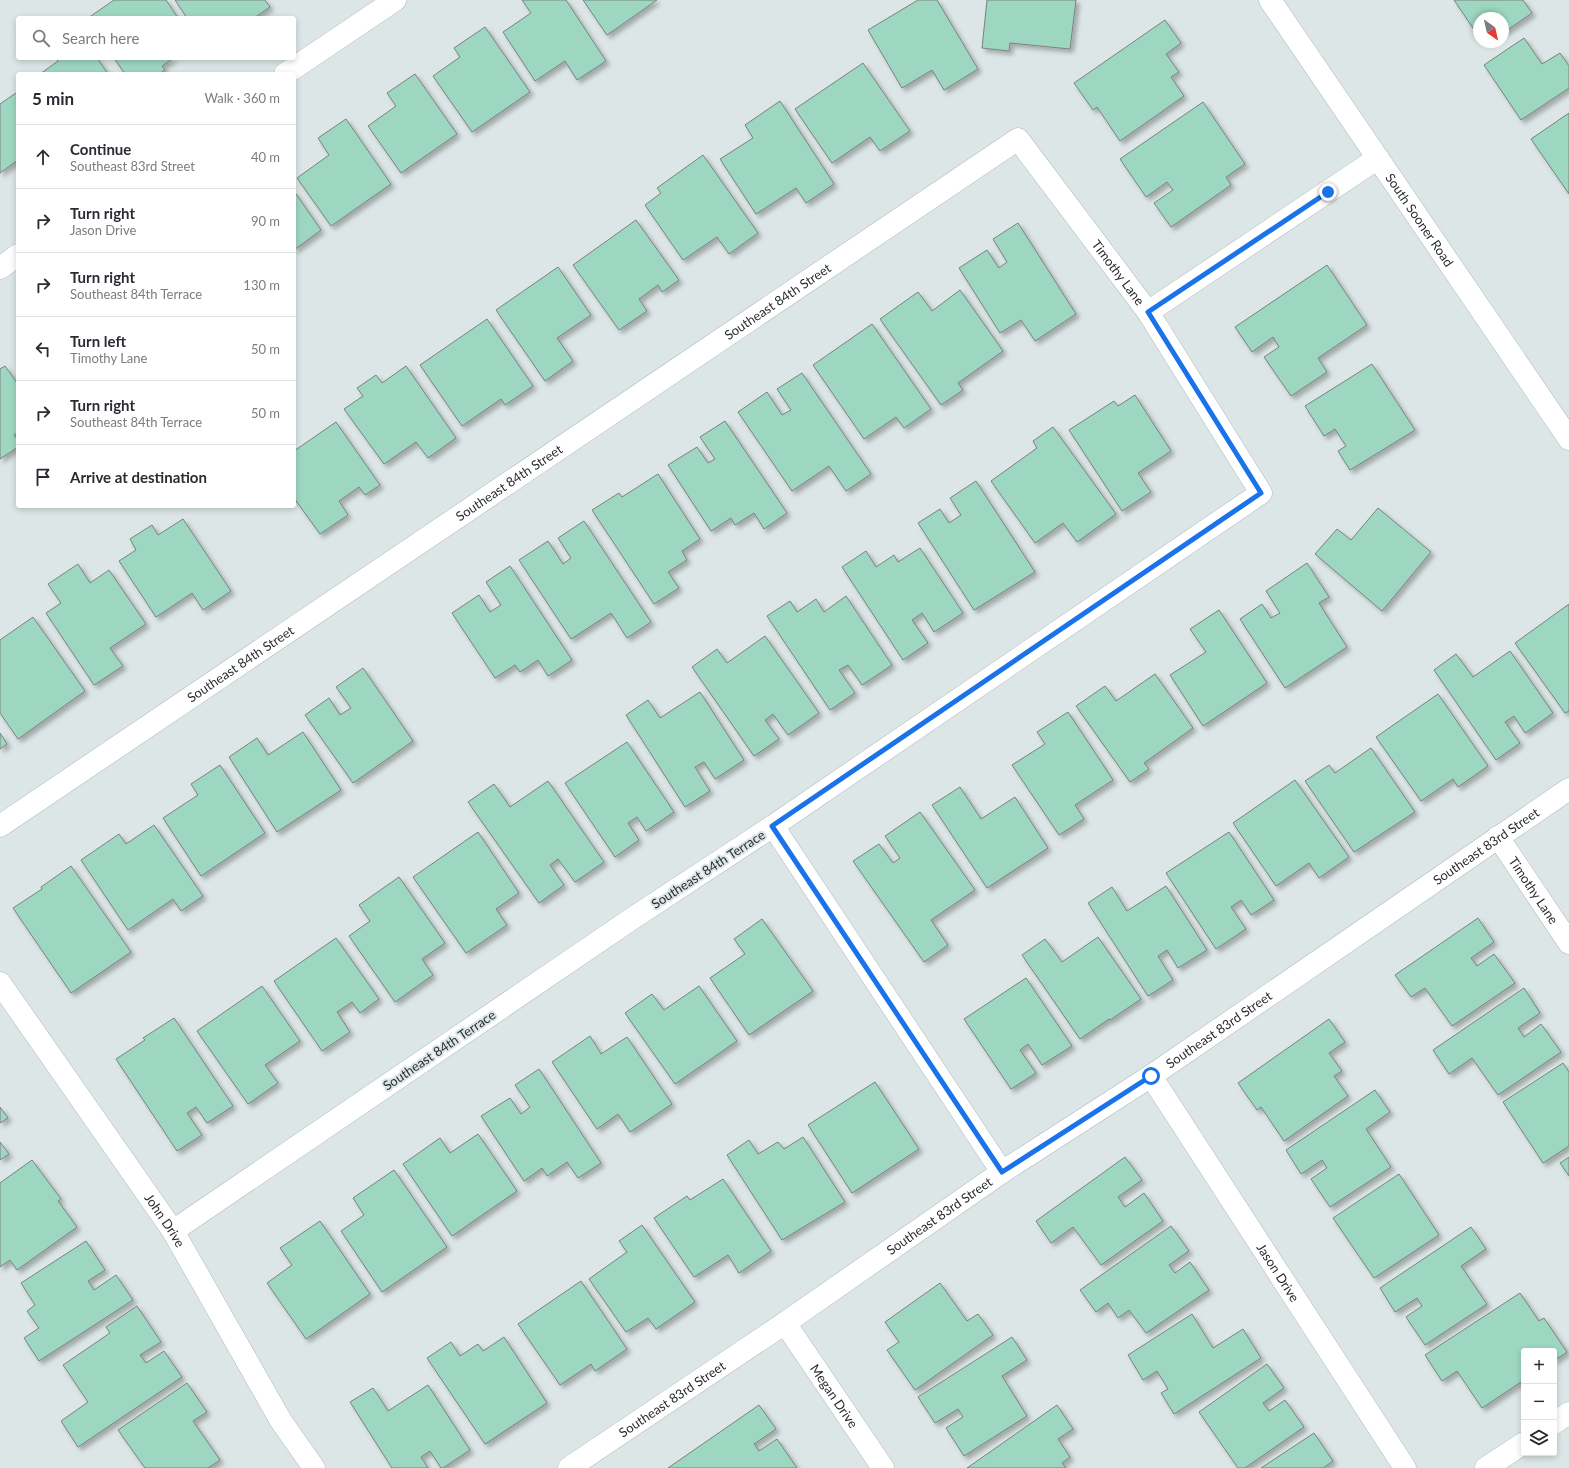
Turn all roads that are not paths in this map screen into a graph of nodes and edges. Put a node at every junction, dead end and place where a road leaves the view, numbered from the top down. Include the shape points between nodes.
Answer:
1 (395, 0) edge
2 (1270, 0) edge
3 (288, 72) edge
4 (1018, 139) joint
5 (1378, 158) junction
6 (16, 256) edge
7 (0, 268) edge
8 (1148, 312) junction
9 (1569, 439) edge
10 (1261, 493) joint
11 (1569, 789) edge
12 (0, 826) edge
13 (772, 826) junction
14 (1498, 837) junction
15 (1569, 942) edge
16 (0, 982) edge
17 (1151, 1076) junction
18 (1002, 1172) junction
19 (173, 1231) junction
20 (785, 1323) junction
21 (1569, 1413) edge
22 (1557, 1421) edge
23 (1521, 1445) edge
24 (314, 1468) edge
25 (569, 1468) edge
26 (883, 1468) edge
27 (1405, 1468) edge
28 (1486, 1468) edge

1 - 3 street
2 - 5 street, South Sooner Road
4 - 8 street, Timothy Lane
4 - 12 street, Southeast 84th Street
5 - 8 street
5 - 9 street, South Sooner Road
6 - 7 street
8 - 10 street, Timothy Lane
10 - 13 street, Southeast 84th Terrace
11 - 14 street, Southeast 83rd Street
13 - 18 street
13 - 19 street, Southeast 84th Terrace
14 - 15 street, Timothy Lane
14 - 17 street, Southeast 83rd Street
16 - 19 street, John Drive
17 - 18 street, Southeast 83rd Street
17 - 27 street, Jason Drive
18 - 20 street, Southeast 83rd Street
19 - 24 street, John Drive via 281,1421
20 - 25 street, Southeast 83rd Street
20 - 26 street, Megan Drive
21 - 22 street
23 - 28 street

